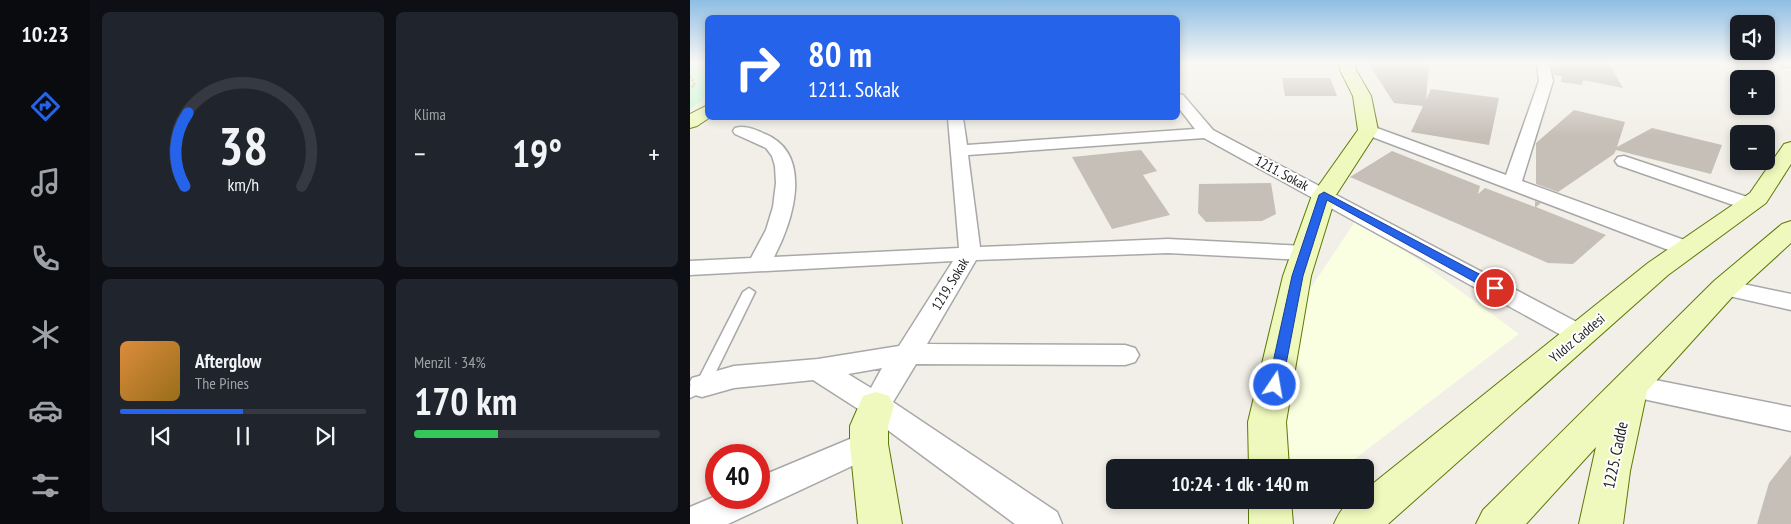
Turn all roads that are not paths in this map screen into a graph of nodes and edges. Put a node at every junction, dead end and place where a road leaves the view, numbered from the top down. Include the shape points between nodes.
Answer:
1 (1357, 87) edge
2 (1544, 87) edge
3 (1180, 100) edge
4 (705, 112) edge
5 (955, 120) edge
6 (690, 122) edge
7 (1368, 130) junction
8 (741, 132) dead end
9 (1207, 133) junction
10 (1791, 148) edge
11 (959, 151) junction
12 (1624, 161) dead end
13 (1512, 184) junction
14 (1324, 195) junction
15 (1749, 204) junction
16 (1791, 229) edge
17 (1687, 249) junction
18 (1304, 253) junction
19 (968, 254) junction
20 (759, 264) junction
21 (690, 268) edge
22 (1724, 288) junction
23 (749, 292) dead end
24 (1791, 302) edge
25 (1581, 335) junction
26 (908, 354) junction
27 (1125, 355) dead end
28 (818, 369) junction
29 (1630, 386) junction
30 (696, 389) edge
31 (876, 406) junction
32 (1791, 419) edge
33 (869, 444) junction
34 (1269, 459) edge
35 (770, 488) edge
36 (724, 509) edge
37 (1270, 509) edge
38 (690, 524) edge
39 (880, 524) edge
40 (1044, 524) edge
41 (1271, 524) edge
42 (1356, 524) edge
43 (1498, 524) edge
44 (1601, 524) edge

1 - 7 main road
2 - 13 street
3 - 9 street, 1211. Sokak
4 - 6 main road
5 - 11 street, 1219. Sokak
7 - 13 street
7 - 14 main road
8 - 20 street via 775,146 783,160 786,184 781,219
9 - 11 street
9 - 14 street, 1211. Sokak
10 - 15 main road, Yıldız Caddesi via 1758,198
11 - 19 street, 1219. Sokak via 970,242
12 - 15 street
13 - 17 street
14 - 18 main road
14 - 25 street, 1211. Sokak
15 - 17 main road, Yıldız Caddesi
16 - 22 main road
17 - 25 main road, Yıldız Caddesi via 1658,269
18 - 19 street via 1168,246
18 - 34 main road via 1267,422
19 - 20 street
19 - 26 street, 1219. Sokak
20 - 21 street
22 - 24 street
22 - 29 main road
23 - 30 lane
25 - 42 main road, Yıldız Caddesi
26 - 27 street
26 - 28 street
26 - 31 street, 1219. Sokak
28 - 30 street via 734,377
28 - 31 street
29 - 32 street
29 - 43 main road
29 - 44 main road, 1225. Cadde
31 - 33 main road via 869,426
31 - 40 street
33 - 35 street
33 - 39 main road
36 - 38 street
37 - 41 main road

